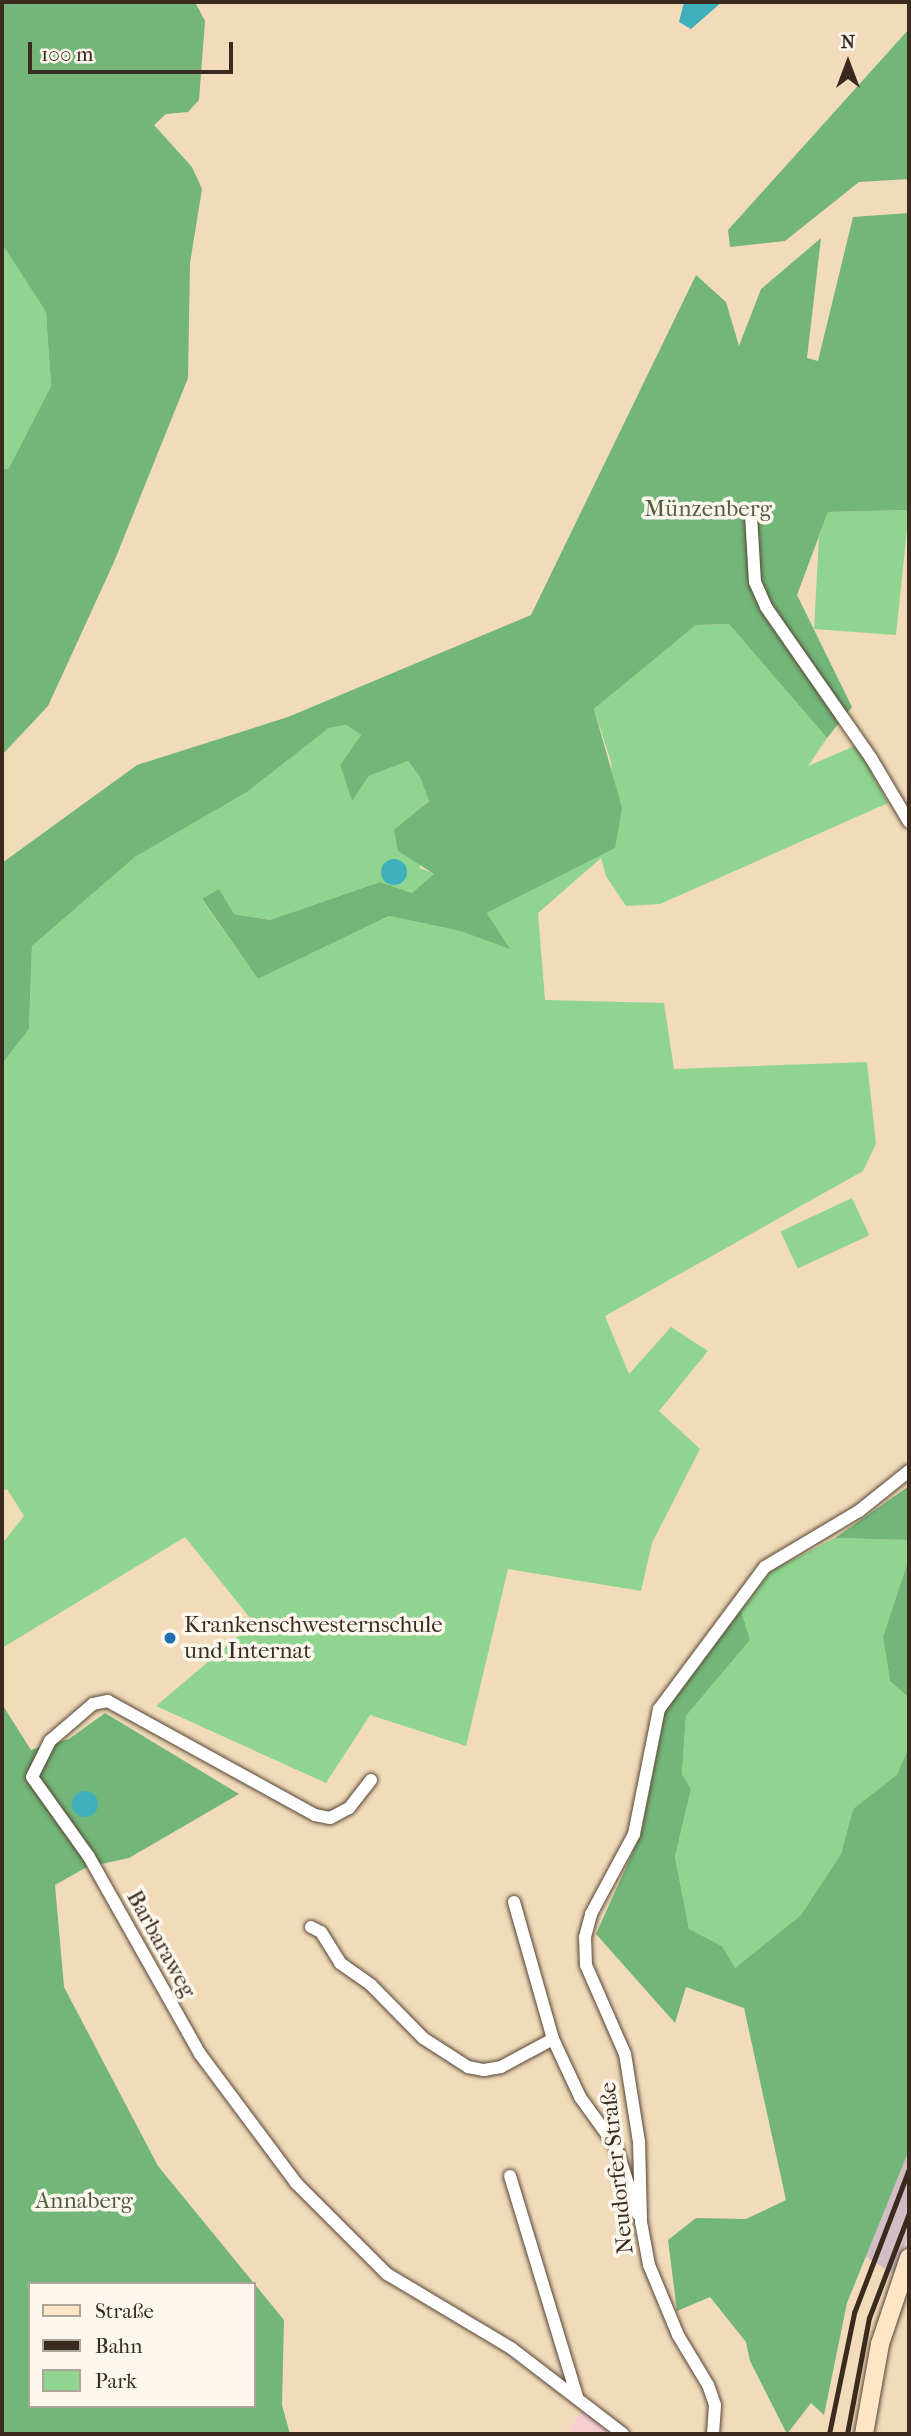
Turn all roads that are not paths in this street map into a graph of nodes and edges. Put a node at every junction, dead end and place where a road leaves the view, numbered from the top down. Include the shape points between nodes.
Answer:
1 (751, 515) dead end
2 (909, 822) edge
3 (909, 1471) edge
4 (371, 1780) dead end
5 (514, 1902) dead end
6 (311, 1927) dead end
7 (553, 2039) junction
8 (510, 2176) dead end
9 (641, 2222) junction
10 (909, 2258) edge
11 (577, 2396) junction
12 (624, 2434) edge
13 (712, 2434) edge
14 (864, 2434) edge

1 - 2 street via 755,582 766,607
3 - 9 street, Neudorfer Straße via 859,1511 765,1567 659,1709 634,1834 591,1914 585,1937 586,1965 625,2054 639,2142
4 - 11 street, Barbaraweg via 349,1808 330,1818 315,1815 108,1701 93,1704 50,1741 32,1777 89,1857 200,2054 296,2183 387,2274 511,2347
5 - 7 street
6 - 7 street via 321,1931 340,1962 371,1985 423,2038 468,2067 501,2067
7 - 9 street via 580,2096 616,2147
8 - 11 street
9 - 13 street, Neudorfer Straße via 649,2265 678,2335 715,2405
10 - 14 main road via 880,2344
11 - 12 street, Barbaraweg

